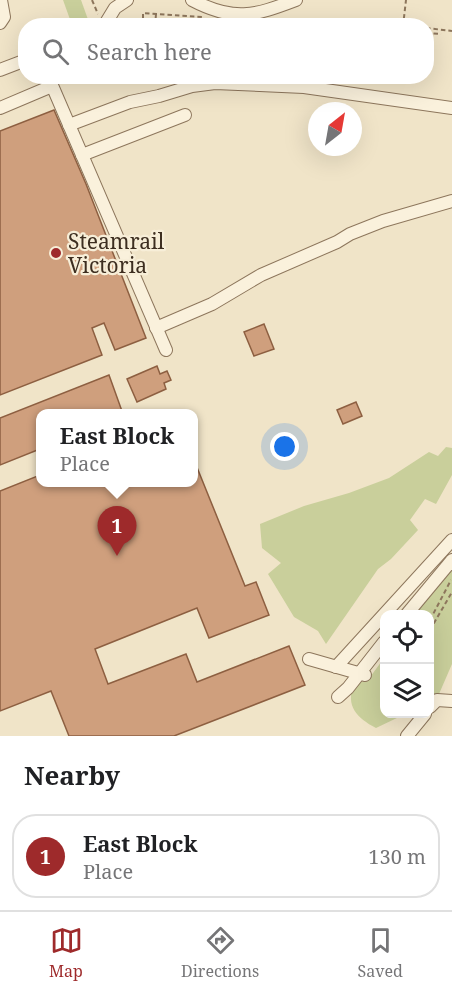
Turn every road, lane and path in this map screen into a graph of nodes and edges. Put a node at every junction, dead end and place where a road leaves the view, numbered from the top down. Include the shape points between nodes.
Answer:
1 (2, 0) edge
2 (92, 0) edge
3 (127, 0) edge
4 (192, 0) edge
5 (296, 0) edge
6 (406, 0) edge
7 (156, 14) dead end
8 (100, 18) edge
9 (106, 18) edge
10 (156, 18) edge
11 (405, 18) edge
12 (0, 23) edge
13 (434, 29) edge
14 (452, 31) edge
15 (434, 34) edge
16 (441, 34) dead end
17 (18, 63) edge
18 (0, 70) edge
19 (44, 84) edge
20 (51, 84) edge
21 (207, 84) edge
22 (237, 84) edge
23 (0, 108) edge
24 (452, 108) edge
25 (184, 115) dead end
26 (69, 125) junction
27 (82, 155) junction
28 (452, 201) edge
29 (156, 328) junction
30 (166, 350) dead end
31 (452, 540) edge
32 (452, 560) edge
33 (452, 577) edge
34 (452, 592) edge
35 (411, 610) edge
36 (434, 611) edge
37 (434, 622) edge
38 (380, 648) edge
39 (309, 659) dead end
40 (336, 667) junction
41 (363, 675) junction
42 (338, 697) dead end
43 (452, 701) edge
44 (434, 703) edge
45 (422, 718) edge
46 (407, 736) edge

1 - 12 lane via 4,17
2 - 8 path
3 - 9 lane
4 - 5 lane via 216,12 254,14
6 - 11 path
7 - 10 path
13 - 14 path
15 - 16 path
17 - 18 lane
19 - 23 lane
20 - 26 lane
21 - 26 lane via 119,105
22 - 24 lane via 304,87
25 - 27 lane
26 - 27 lane
27 - 29 lane
28 - 29 lane via 350,234
29 - 30 lane
31 - 40 lane
32 - 35 lane
33 - 36 path
34 - 37 path
38 - 41 lane
39 - 40 lane
40 - 41 lane
41 - 42 lane
43 - 44 lane
45 - 46 lane

